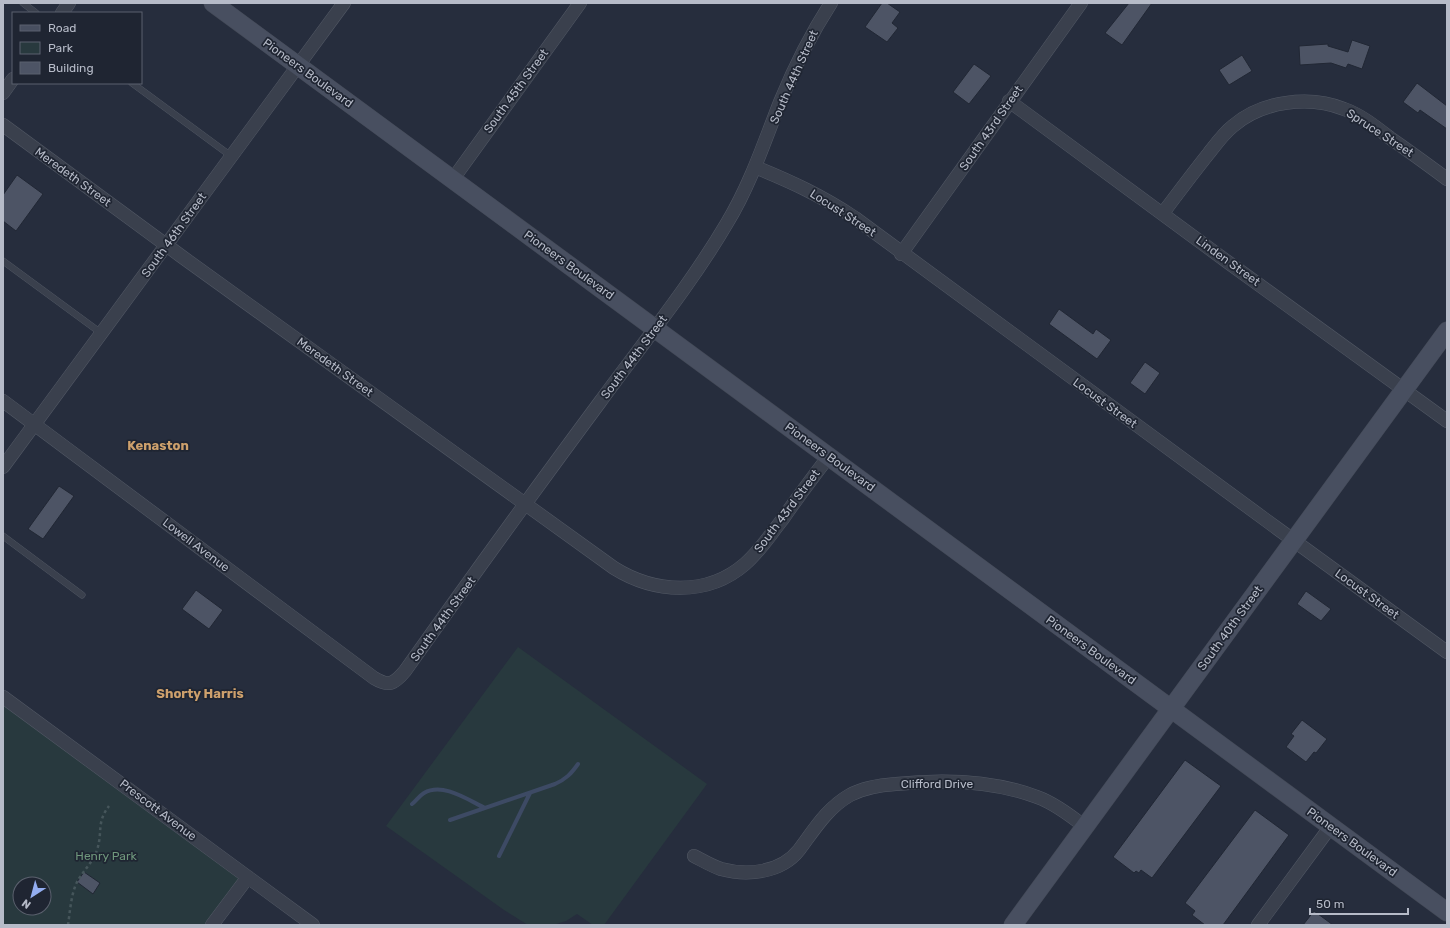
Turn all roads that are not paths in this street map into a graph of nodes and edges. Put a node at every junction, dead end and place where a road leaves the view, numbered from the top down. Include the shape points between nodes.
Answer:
1 (23, 3) edge
2 (69, 3) edge
3 (213, 3) edge
4 (344, 3) edge
5 (580, 3) edge
6 (832, 3) edge
7 (1081, 3) edge
8 (35, 12) edge
9 (63, 12) edge
10 (298, 66) junction
11 (12, 81) edge
12 (133, 84) edge
13 (3, 93) edge
14 (1009, 101) junction
15 (3, 125) edge
16 (231, 156) junction
17 (755, 167) junction
18 (452, 179) junction
19 (1447, 179) edge
20 (1163, 214) junction
21 (166, 245) junction
22 (901, 254) junction
23 (3, 261) edge
24 (656, 328) junction
25 (1447, 330) edge
26 (101, 333) junction
27 (1404, 390) junction
28 (3, 402) edge
29 (1447, 420) edge
30 (34, 424) junction
31 (829, 456) junction
32 (3, 467) edge
33 (525, 504) junction
34 (3, 536) edge
35 (1293, 541) junction
36 (677, 588) joint
37 (82, 594) dead end
38 (1447, 652) edge
39 (391, 684) joint
40 (3, 697) edge
41 (1171, 709) junction
42 (1331, 826) junction
43 (1085, 827) junction
44 (694, 856) dead end
45 (248, 877) junction
46 (1447, 912) edge
47 (212, 925) edge
48 (313, 925) edge
49 (1013, 925) edge
50 (1258, 925) edge

1 - 8 lane
2 - 9 street
3 - 10 main road, Pioneers Boulevard
4 - 10 street, South 46th Street
5 - 18 street, South 45th Street
6 - 17 street, South 44th Street via 817,25 798,62
7 - 14 street, South 43rd Street
10 - 16 street, South 46th Street
10 - 18 main road, Pioneers Boulevard
11 - 13 street
12 - 16 lane
14 - 20 street, Linden Street
14 - 22 street, South 43rd Street
15 - 21 street, Meredeth Street
16 - 21 street, South 46th Street
17 - 22 street, Locust Street via 795,183 837,206
17 - 24 street, South 44th Street via 728,222
18 - 24 main road, Pioneers Boulevard
19 - 20 street, Spruce Street via 1374,126 1345,109 1327,104 1284,103 1264,108 1232,126
20 - 27 street, Linden Street
21 - 26 street, South 46th Street
21 - 33 street, Meredeth Street
22 - 35 street, Locust Street
23 - 26 lane
24 - 31 main road, Pioneers Boulevard
24 - 33 street, South 44th Street
25 - 27 main road, South 40th Street
26 - 30 street, South 46th Street
27 - 29 street, Linden Street
27 - 35 main road, South 40th Street
28 - 30 street, Lowell Avenue
30 - 32 street, South 46th Street
30 - 39 street, Lowell Avenue via 374,678 383,684
31 - 36 street, South 43rd Street via 758,551 744,565 708,584
31 - 41 main road, Pioneers Boulevard
33 - 36 street, Meredeth Street via 628,576 642,583
33 - 39 street, South 44th Street via 405,671
34 - 37 lane
35 - 38 street, Locust Street
35 - 41 main road, South 40th Street
40 - 45 street, Prescott Avenue
41 - 42 main road, Pioneers Boulevard
41 - 43 main road, South 40th Street
42 - 46 main road, Pioneers Boulevard
42 - 50 street
43 - 44 street, Clifford Drive via 1060,808 1016,790 954,781 920,781 861,790 850,795 825,814 789,860 774,868 749,873 721,869
43 - 49 main road, South 40th Street
45 - 47 street
45 - 48 street, Prescott Avenue

